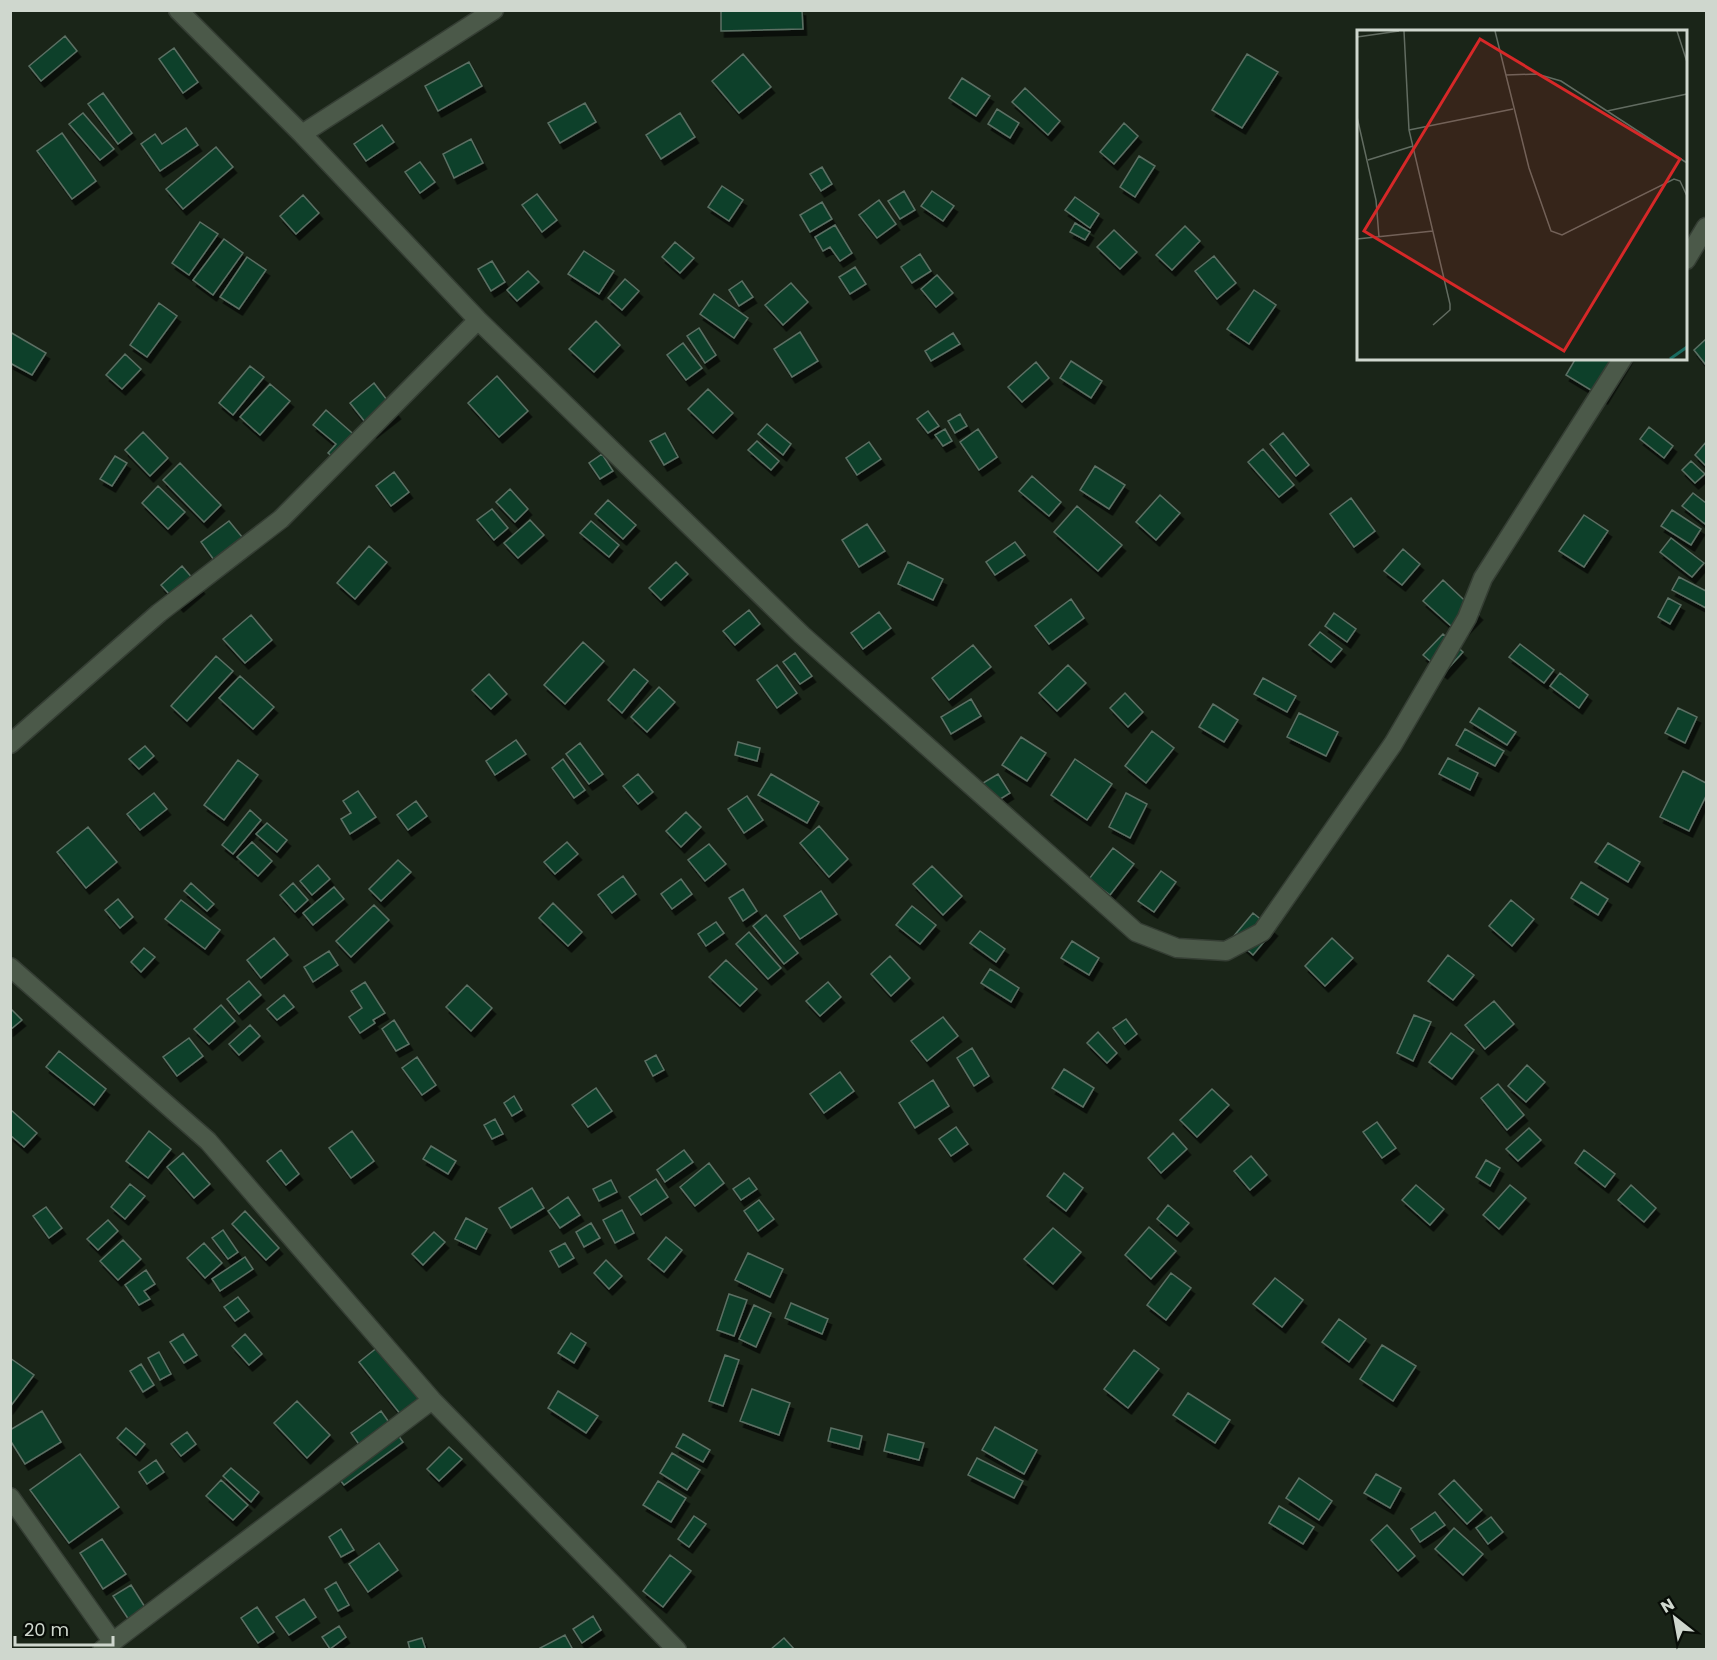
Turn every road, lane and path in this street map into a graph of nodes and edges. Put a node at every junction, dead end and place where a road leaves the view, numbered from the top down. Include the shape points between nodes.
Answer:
1 (178, 10) edge
2 (494, 10) edge
3 (302, 134) junction
4 (1707, 227) edge
5 (1687, 258) edge
6 (478, 320) junction
7 (1622, 360) edge
8 (10, 744) edge
9 (10, 967) edge
10 (432, 1400) junction
11 (10, 1497) edge
12 (107, 1646) edge
13 (677, 1650) edge

1 - 3 street
2 - 3 street
3 - 6 street
4 - 5 street
6 - 7 street via 802,635 1136,932 1177,948 1226,951 1262,932 1393,744 1467,618 1483,578
6 - 8 street via 281,519 159,613
9 - 10 street via 208,1141
10 - 12 street
10 - 13 street
11 - 12 street

